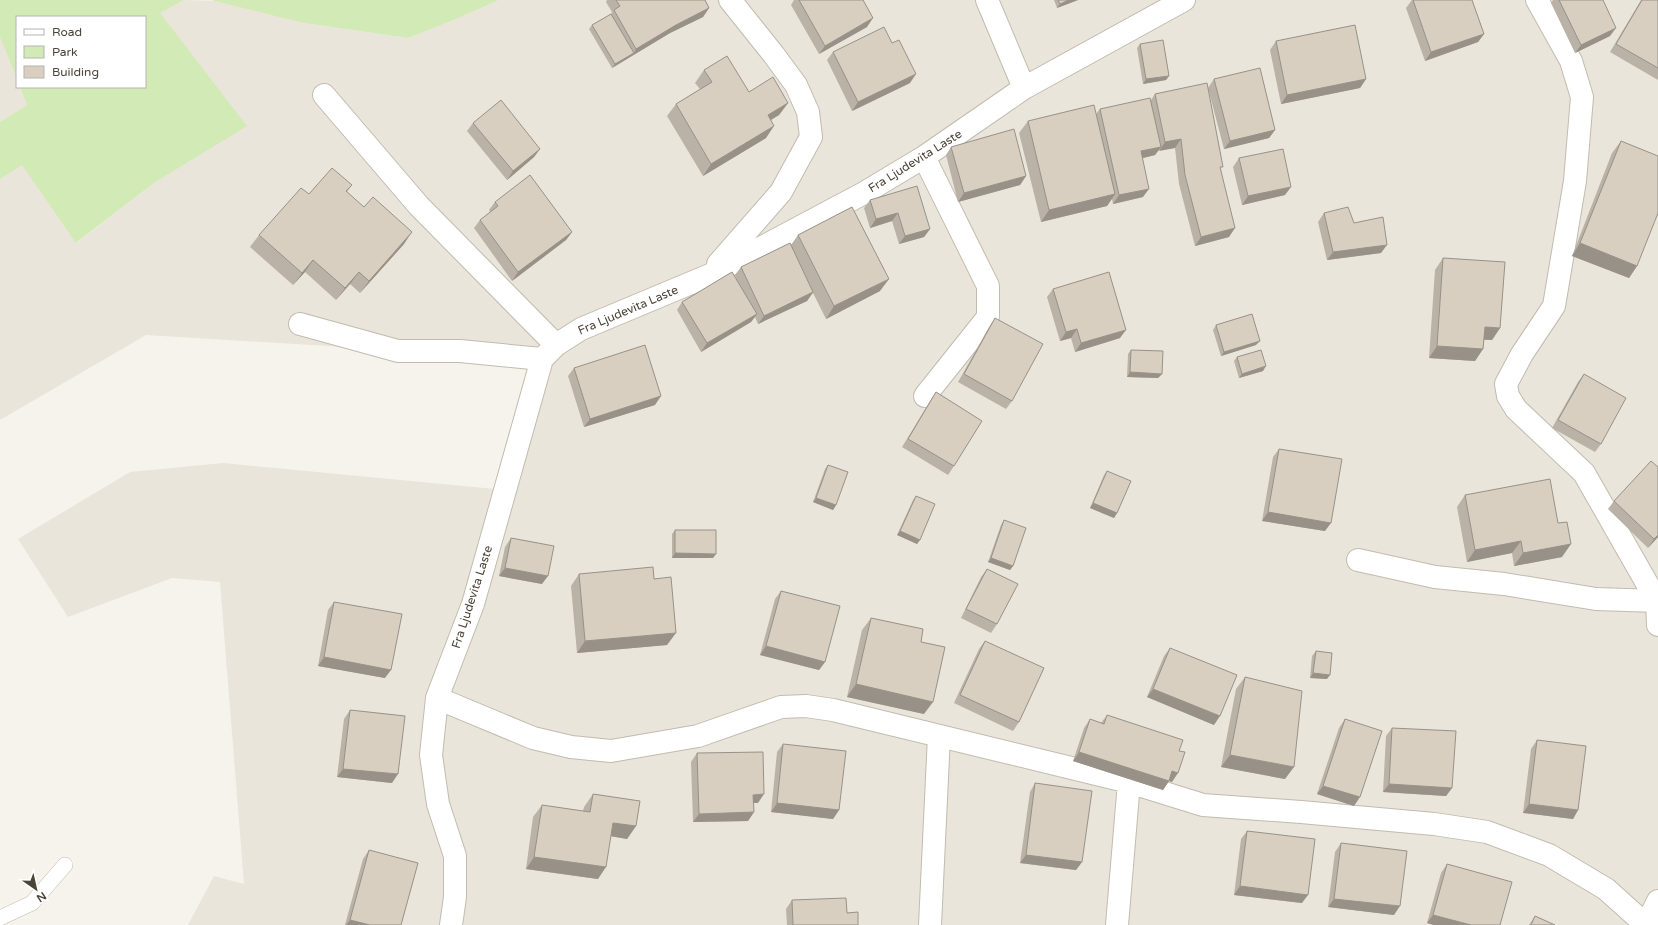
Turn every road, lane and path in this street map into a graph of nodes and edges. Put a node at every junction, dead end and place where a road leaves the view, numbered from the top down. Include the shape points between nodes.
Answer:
1 (730, 0) edge
2 (987, 0) edge
3 (1184, 0) edge
4 (1537, 0) edge
5 (1024, 88) junction
6 (324, 95) dead end
7 (924, 157) junction
8 (710, 275) junction
9 (300, 324) dead end
10 (549, 352) junction
11 (925, 396) dead end
12 (1358, 560) dead end
13 (1658, 601) edge
14 (1658, 625) edge
15 (437, 698) junction
16 (939, 736) junction
17 (1128, 782) junction
18 (65, 865) dead end
19 (1658, 901) edge
20 (0, 918) edge
21 (451, 925) edge
22 (930, 925) edge
23 (1117, 925) edge

1 - 8 street via 796,85 808,112 811,136 780,192
2 - 5 street
3 - 5 street, Fra Ljudevita Laste
4 - 13 street via 1571,61 1582,96 1575,181 1554,306 1522,354 1506,384 1508,396 1516,409 1584,473
5 - 7 street, Fra Ljudevita Laste
6 - 10 street
7 - 8 street, Fra Ljudevita Laste via 864,193
7 - 11 street via 988,286 988,317
8 - 10 street, Fra Ljudevita Laste via 581,329
9 - 10 street via 398,351
10 - 15 street, Fra Ljudevita Laste via 473,604
12 - 13 street via 1435,577 1596,598
13 - 14 street
15 - 16 street via 533,738 571,747 611,751 698,736 780,707 806,706 833,710
15 - 21 street, Fra Ljudevita Laste via 431,755 438,804 455,856 455,897
16 - 17 street
16 - 22 street
17 - 19 street via 1203,805 1434,824 1487,832 1549,855 1606,889 1646,925
17 - 23 street
18 - 20 lane via 32,903

